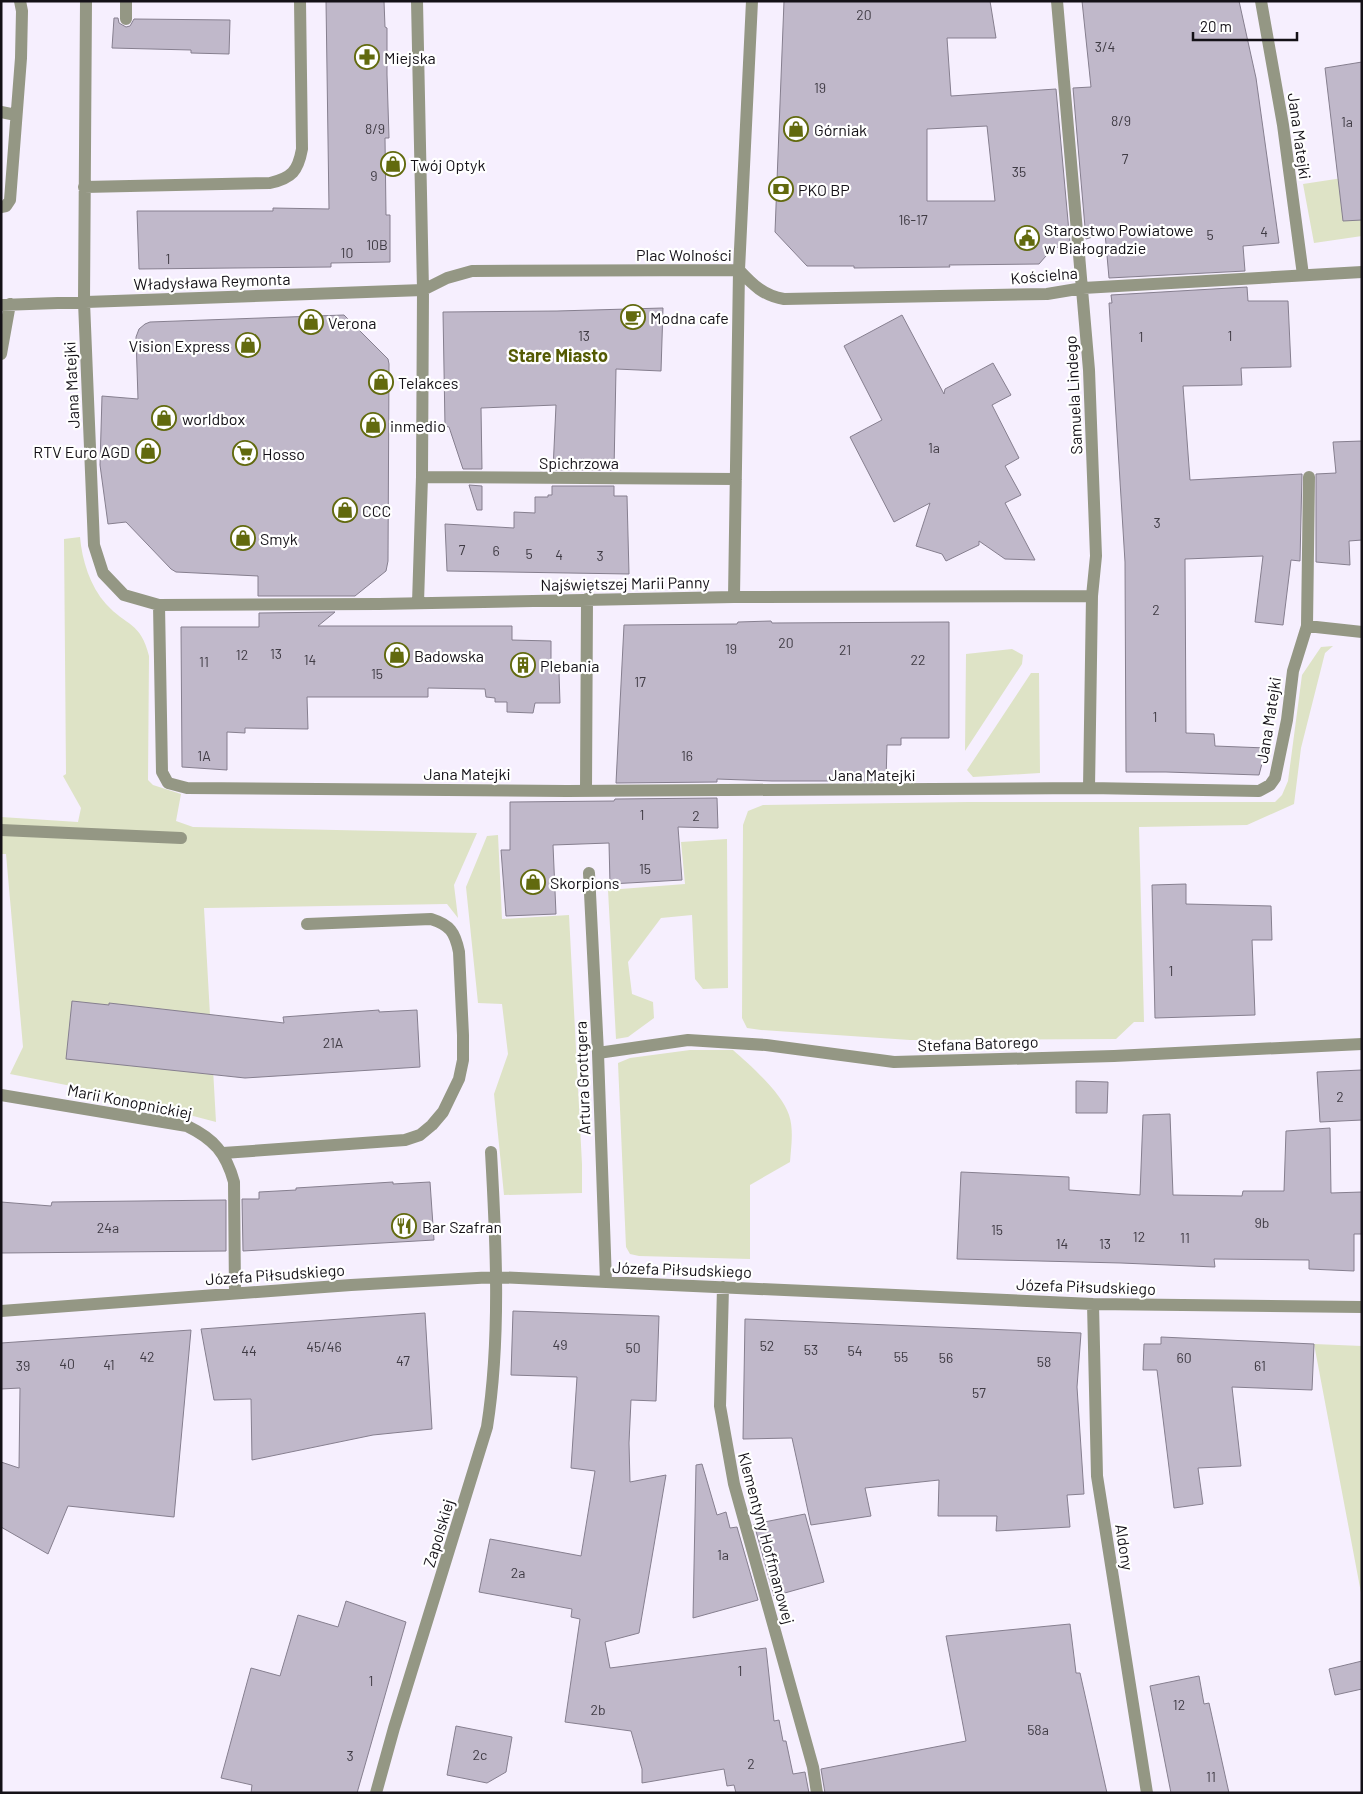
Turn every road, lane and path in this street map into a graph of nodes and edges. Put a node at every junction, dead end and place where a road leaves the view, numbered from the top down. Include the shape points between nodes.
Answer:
1 (20, 1) edge
2 (86, 1) edge
3 (126, 1) edge
4 (300, 1) edge
5 (417, 1) edge
6 (752, 1) edge
7 (1057, 1) edge
8 (1261, 1) edge
9 (126, 18) dead end
10 (1, 112) edge
11 (16, 115) junction
12 (84, 187) junction
13 (1, 207) edge
14 (739, 270) junction
15 (1362, 272) edge
16 (1303, 275) junction
17 (1083, 288) junction
18 (423, 290) junction
19 (84, 302) junction
20 (6, 305) edge
21 (1, 354) edge
22 (422, 477) junction
23 (1309, 477) dead end
24 (736, 479) junction
25 (1092, 596) junction
26 (734, 597) junction
27 (587, 599) junction
28 (418, 603) junction
29 (159, 606) junction
30 (1307, 626) junction
31 (1362, 632) edge
32 (1089, 788) junction
33 (586, 791) junction
34 (1, 830) edge
35 (181, 838) dead end
36 (589, 873) dead end
37 (307, 924) dead end
38 (1362, 1044) edge
39 (598, 1053) junction
40 (1, 1095) edge
41 (491, 1152) dead end
42 (223, 1153) junction
43 (495, 1277) junction
44 (606, 1282) junction
45 (723, 1287) junction
46 (235, 1293) junction
47 (1093, 1304) junction
48 (1362, 1308) edge
49 (1, 1311) edge
50 (376, 1793) edge
51 (817, 1793) edge
52 (1147, 1793) edge

1 - 11 street via 21,58
2 - 12 street, Jana Matejki
3 - 9 street
4 - 12 street via 302,149 294,173 282,181 270,183
5 - 18 street
6 - 14 street, Plac Wolności
7 - 17 street, Samuela Lindego
8 - 16 street, Jana Matejki via 1283,125
10 - 11 street
11 - 13 street via 10,200
12 - 19 street, Jana Matejki
14 - 17 street, Kościelna via 757,289 784,299 1047,294
14 - 18 street, Plac Wolności via 472,271 447,278
14 - 24 street
15 - 16 street, Kościelna
16 - 17 street, Kościelna
17 - 25 street, Samuela Lindego via 1095,546
18 - 19 street, Władysława Reymonta
18 - 22 street
19 - 20 street, Władysława Reymonta
19 - 29 street, Jana Matejki via 94,544 103,573 124,595
20 - 21 street
22 - 24 street, Spichrzowa
22 - 28 street
23 - 30 street, Jana Matejki
24 - 26 street
25 - 26 street, Najświętszej Marii Panny
25 - 32 street, Samuela Lindego
26 - 27 street, Najświętszej Marii Panny
27 - 28 street, Najświętszej Marii Panny
27 - 33 street
28 - 29 street, Najświętszej Marii Panny
29 - 33 street, Jana Matejki via 162,772 168,783 187,788
30 - 31 street
30 - 32 street, Jana Matejki via 1293,671 1279,764 1270,785 1259,791
32 - 33 street, Jana Matejki
34 - 35 street
36 - 39 street, Artura Grottgera
37 - 42 street via 431,919 442,922 451,930 458,952 463,1036 459,1079 432,1125 420,1135 405,1140
38 - 39 street, Stefana Batorego via 894,1062 766,1045 688,1040
39 - 44 street, Artura Grottgera
40 - 42 street, Marii Konopnickiej via 187,1126 201,1133
41 - 43 street, Zapolskiej
42 - 46 street, Marii Konopnickiej via 230,1166 235,1197
43 - 44 street, Józefa Piłsudskiego
43 - 46 street, Józefa Piłsudskiego
43 - 50 street, Zapolskiej via 492,1392 487,1427
44 - 45 street, Józefa Piłsudskiego
45 - 47 street, Józefa Piłsudskiego
45 - 51 street, Klementyny Hoffmanowej via 720,1406 734,1484 813,1767
46 - 49 street, Józefa Piłsudskiego
47 - 48 street, Józefa Piłsudskiego
47 - 52 street, Aldony via 1097,1476

